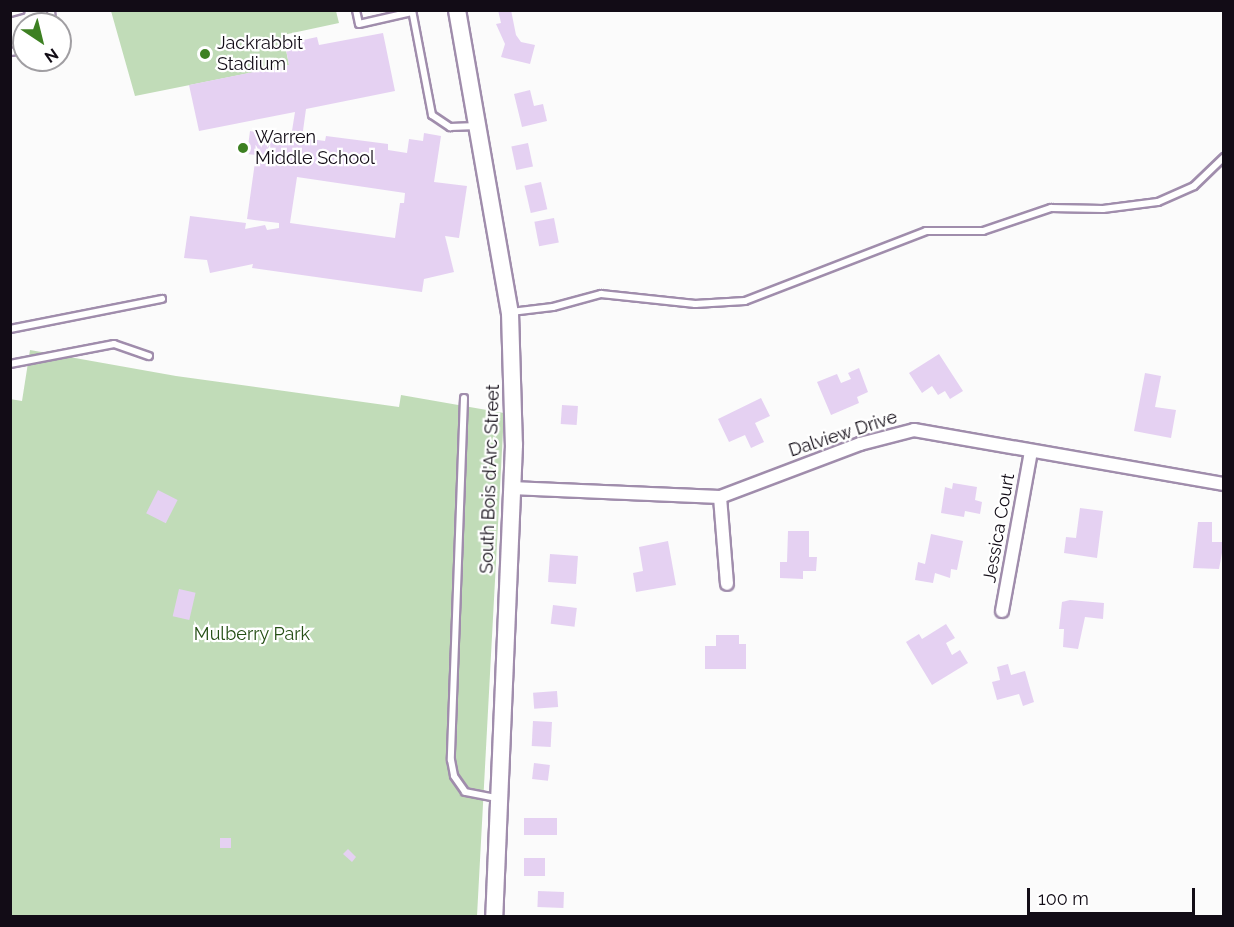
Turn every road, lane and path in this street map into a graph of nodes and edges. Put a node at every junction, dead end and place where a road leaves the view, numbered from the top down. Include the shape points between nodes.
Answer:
1 (21, 10) edge
2 (356, 10) edge
3 (457, 10) edge
4 (412, 11) edge
5 (10, 13) edge
6 (479, 125) junction
7 (1224, 157) edge
8 (162, 299) dead end
9 (510, 313) junction
10 (10, 329) edge
11 (149, 356) dead end
12 (10, 363) edge
13 (464, 398) dead end
14 (1031, 452) junction
15 (1224, 484) edge
16 (511, 488) junction
17 (720, 497) junction
18 (727, 584) dead end
19 (1002, 611) dead end
20 (497, 798) junction
21 (494, 916) edge

1 - 5 lane
2 - 4 lane via 359,24
3 - 6 main road, South Bois d'Arc Street
4 - 6 lane via 432,115 450,127
6 - 9 main road, South Bois d'Arc Street
7 - 9 lane via 1194,186 1158,202 1103,209 1051,208 983,231 926,231 744,301 695,304 601,294 554,307
8 - 10 lane
9 - 16 main road, South Bois d'Arc Street via 514,445
11 - 12 lane via 114,344
13 - 20 lane via 451,760 454,776 465,792
14 - 15 street, Dalview Drive
14 - 17 street, Dalview Drive via 914,430 860,444
14 - 19 street, Jessica Court
16 - 17 street, Dalview Drive
16 - 20 main road, South Bois d'Arc Street
17 - 18 street
20 - 21 main road, South Bois d'Arc Street

